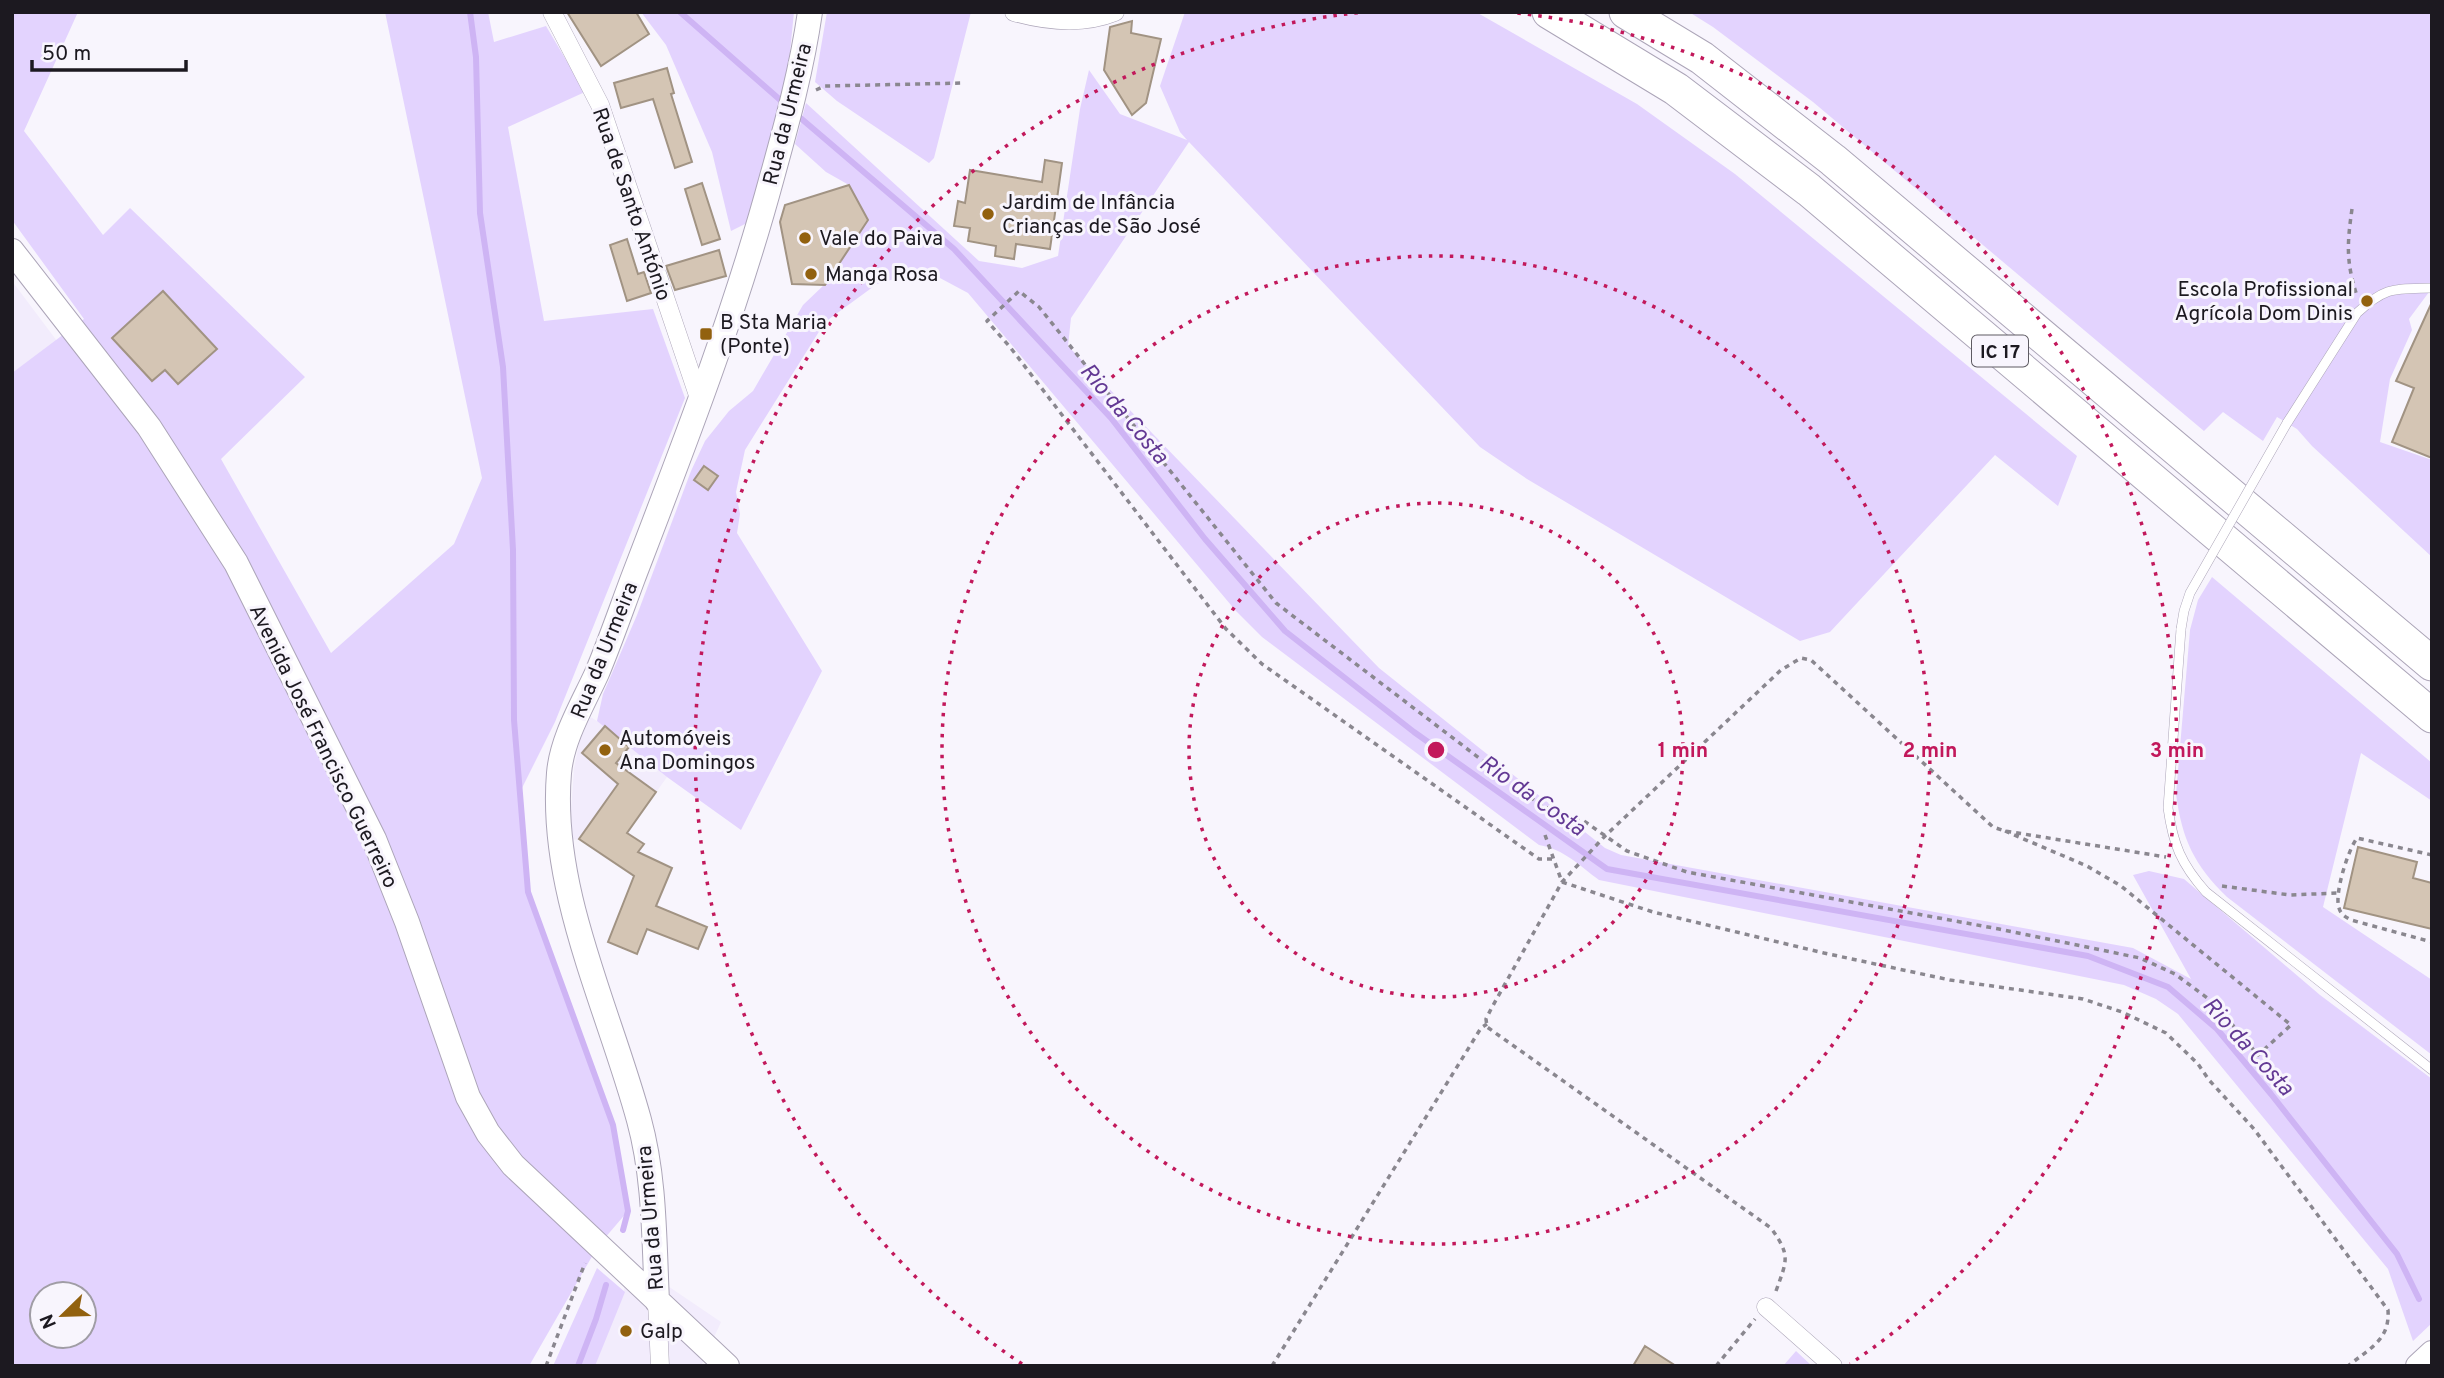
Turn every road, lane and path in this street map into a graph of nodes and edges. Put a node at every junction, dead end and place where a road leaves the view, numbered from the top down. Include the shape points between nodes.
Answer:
1 (552, 12) edge
2 (810, 12) edge
3 (1014, 12) edge
4 (1115, 12) edge
5 (1549, 12) edge
6 (1626, 12) edge
7 (964, 83) dead end
8 (825, 86) dead end
9 (2352, 209) dead end
10 (12, 251) edge
11 (2432, 288) edge
12 (2361, 310) junction
13 (700, 401) junction
14 (2432, 664) edge
15 (2432, 716) edge
16 (2005, 831) junction
17 (1545, 835) dead end
18 (1603, 837) junction
19 (2432, 855) edge
20 (2180, 856) junction
21 (1552, 859) junction
22 (1562, 882) junction
23 (2206, 892) junction
24 (2337, 893) junction
25 (2432, 942) edge
26 (1486, 1024) junction
27 (2432, 1070) edge
28 (593, 1241) junction
29 (657, 1301) junction
30 (1766, 1307) junction
31 (2432, 1353) edge
32 (546, 1366) edge
33 (660, 1366) edge
34 (727, 1366) edge
35 (1272, 1366) edge
36 (1716, 1366) edge
37 (1833, 1366) edge
38 (2348, 1366) edge
39 (2418, 1366) edge

1 - 13 street, Rua de Santo António via 600,105
2 - 13 street, Rua da Urmeira via 784,134 727,327
3 - 4 street via 1076,21
5 - 15 highway, IC 17 via 1676,89 1809,190
6 - 14 highway, IC 17 via 1702,58 1833,160
7 - 8 path
9 - 12 path via 2347,248
10 - 28 street, Avenida José Francisco Guerreiro via 149,427 236,564 374,839 468,1097 488,1133 513,1165
11 - 12 lane via 2382,292
12 - 20 lane, bridge via 2287,423 2184,611 2168,807
13 - 29 street, Rua da Urmeira via 559,770 558,825 567,879 640,1123 649,1174
16 - 18 path via 1993,827 1811,660 1801,658 1781,670
16 - 18 path via 2087,866 2121,886 2291,1025 2258,1055 2214,1003 2175,974 2140,958 1687,872 1627,851
16 - 20 path via 2168,858
17 - 21 path
18 - 21 path via 1584,821 1542,806 1276,603 1039,307 1019,291 987,321 1226,629 1253,655 1539,859
18 - 22 path
19 - 24 path via 2357,838
20 - 23 lane
21 - 22 path
22 - 26 path
22 - 38 path via 1653,912 1824,953 1950,980 2083,999 2166,1033 2199,1064 2253,1129 2388,1310 2385,1335
23 - 24 path via 2225,884 2290,895
23 - 27 lane
24 - 25 path via 2342,915 2351,920
26 - 30 path via 1771,1228 1784,1246 1786,1263
26 - 35 path
28 - 29 street, Avenida José Francisco Guerreiro
28 - 32 path
29 - 33 street
29 - 34 street, Avenida José Francisco Guerreiro
30 - 36 path
30 - 37 street
31 - 39 street

